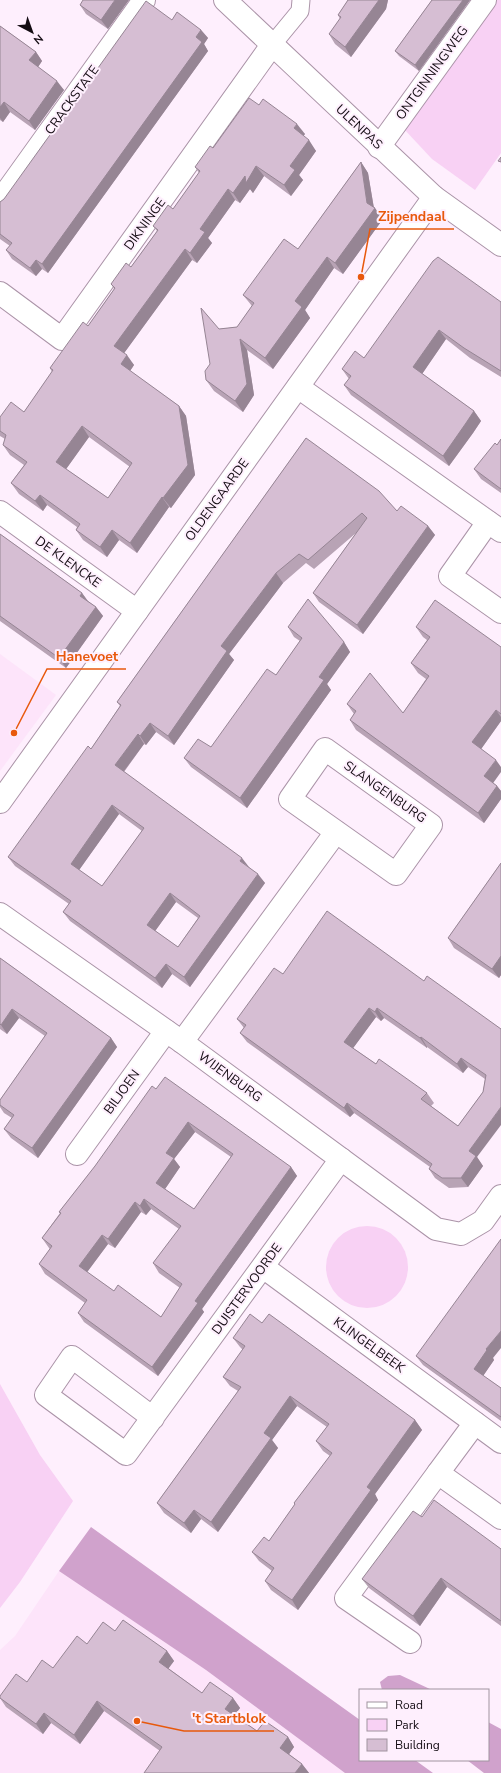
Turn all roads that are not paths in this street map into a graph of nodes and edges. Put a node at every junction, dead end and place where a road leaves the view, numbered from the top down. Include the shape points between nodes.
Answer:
1 (144, 0) edge
2 (225, 0) edge
3 (301, 0) edge
4 (485, 0) edge
5 (272, 45) junction
6 (379, 147) junction
7 (434, 197) junction
8 (0, 201) edge
9 (501, 245) edge
10 (0, 293) edge
11 (298, 387) junction
12 (0, 512) edge
13 (495, 527) edge
14 (137, 611) junction
15 (501, 612) edge
16 (0, 802) edge
17 (336, 832) junction
18 (0, 914) edge
19 (174, 1037) junction
20 (78, 1154) dead end
21 (341, 1159) junction
22 (501, 1196) edge
23 (263, 1267) junction
24 (153, 1418) junction
25 (475, 1423) junction
26 (501, 1442) edge
27 (438, 1473) junction
28 (501, 1518) edge
29 (410, 1642) dead end

1 - 8 street, CRACKSTATE
2 - 5 street, ULENPAS
3 - 5 street via 300,11
4 - 6 street, ONTGINNINGWEG
5 - 6 street, ULENPAS
5 - 10 street, DIKNINGE via 62,339
6 - 7 street, ULENPAS
7 - 9 street, ULENPAS
7 - 11 street, OLDENGAARDE
11 - 13 street
11 - 14 street, OLDENGAARDE
12 - 14 street, DE KLENCKE
13 - 15 street via 450,576
14 - 16 street, OLDENGAARDE
17 - 17 street, SLANGENBURG via 396,874 431,825 325,749 290,799
17 - 19 street
18 - 19 street, WIJENBURG
19 - 20 street, BILJOEN
19 - 21 street, WIJENBURG
21 - 22 street, WIJENBURG via 436,1229 461,1234 483,1221
21 - 23 street, DUISTERVOORDE
23 - 24 street, DUISTERVOORDE
23 - 25 street, KLINGELBEEK
24 - 24 street, DUISTERVOORDE via 126,1454 46,1395 72,1357
25 - 26 street, KLINGELBEEK
25 - 27 street
27 - 28 street
27 - 29 street via 346,1598

